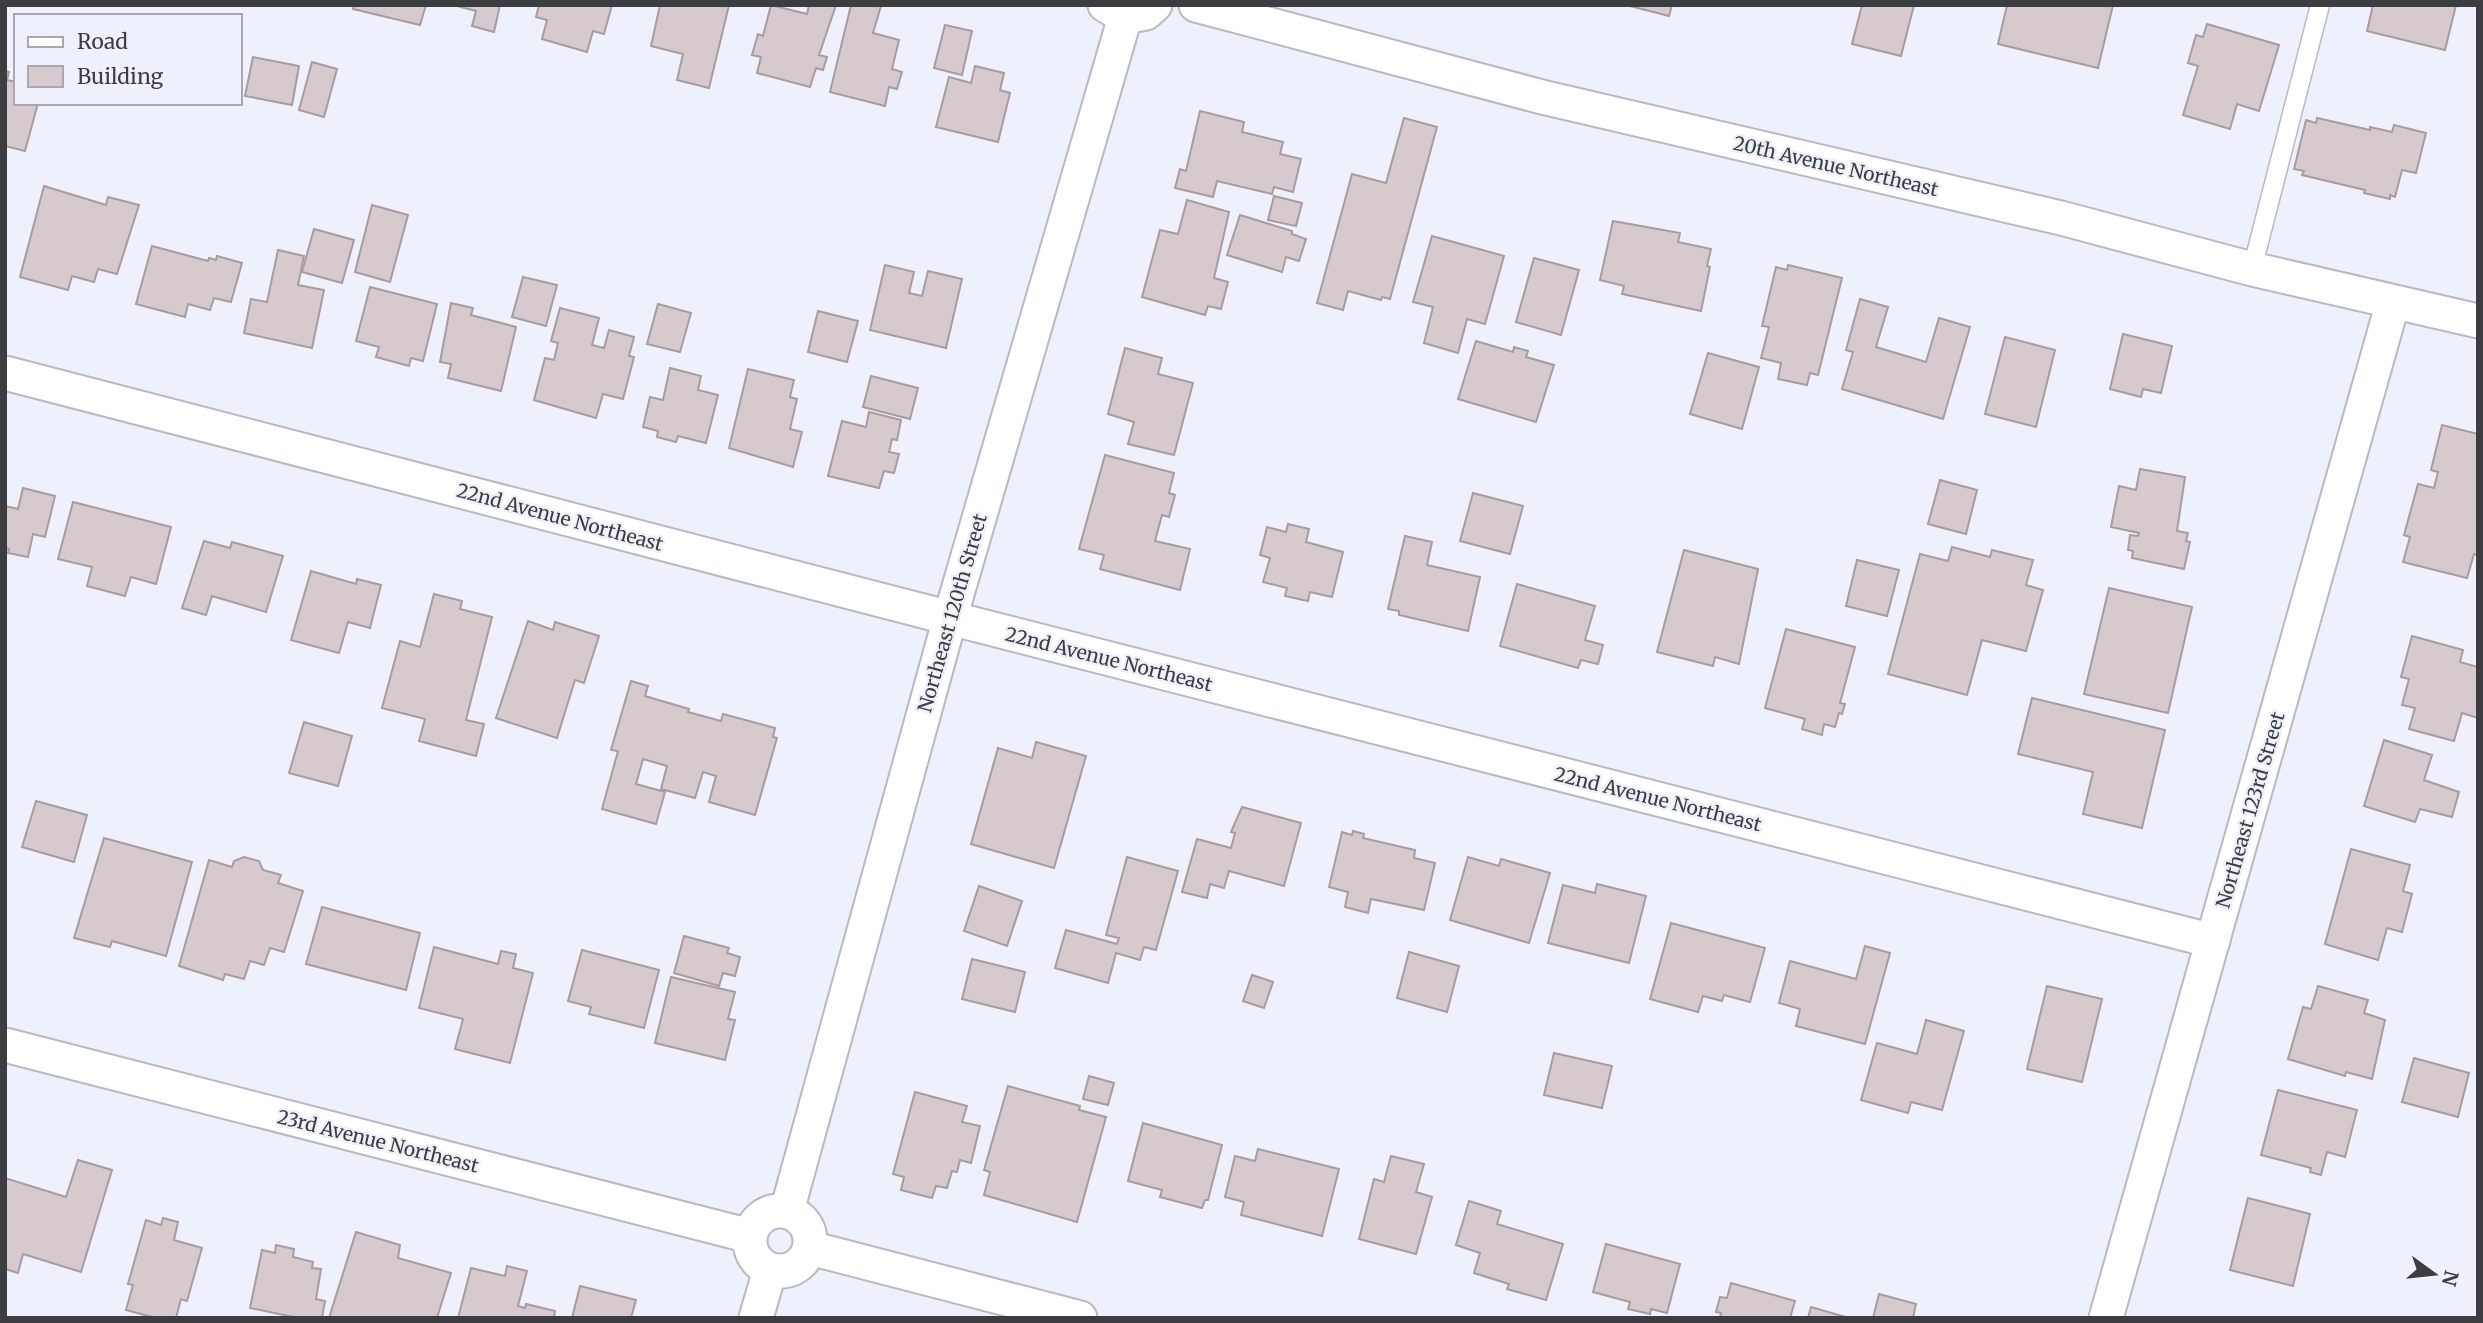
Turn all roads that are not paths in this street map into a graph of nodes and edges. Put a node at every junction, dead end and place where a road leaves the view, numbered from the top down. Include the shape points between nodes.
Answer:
1 (1196, 5) edge
2 (2320, 5) edge
3 (1128, 9) edge
4 (2252, 269) junction
5 (2393, 302) junction
6 (2478, 321) edge
7 (5, 373) edge
8 (950, 618) junction
9 (2213, 941) junction
10 (5, 1045) edge
11 (787, 1212) junction
12 (750, 1236) junction
13 (810, 1248) junction
14 (770, 1270) junction
15 (756, 1318) edge
16 (1080, 1318) edge
17 (2106, 1318) edge

1 - 4 street, 20th Avenue Northeast via 1542,97 2061,218
2 - 4 lane
3 - 8 street, Northeast 120th Street
4 - 5 street, 20th Avenue Northeast
5 - 6 street, 20th Avenue Northeast
5 - 9 street, Northeast 123rd Street
7 - 8 street, 22nd Avenue Northeast
8 - 9 street, 22nd Avenue Northeast
8 - 11 street, Northeast 120th Street
9 - 17 street, Northeast 123rd Street
10 - 12 street, 23rd Avenue Northeast
11 - 12 street via 765,1214
11 - 13 street via 802,1220
12 - 14 street via 754,1258
13 - 14 street via 790,1270
13 - 16 street
14 - 15 street

